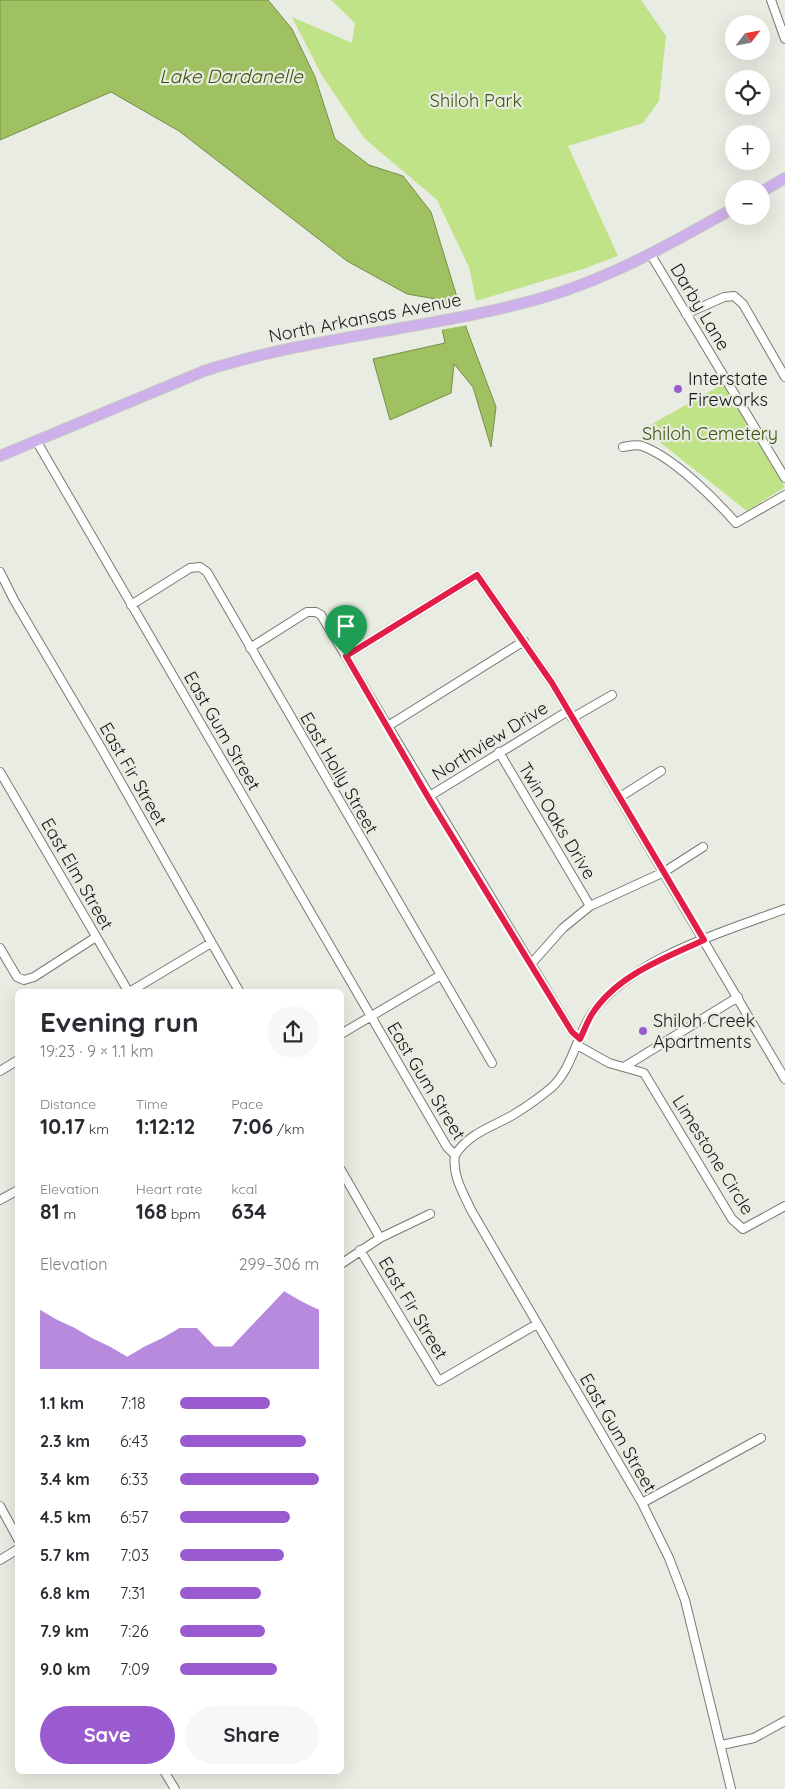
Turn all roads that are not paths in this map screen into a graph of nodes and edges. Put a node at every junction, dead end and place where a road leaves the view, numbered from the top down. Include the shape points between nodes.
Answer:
1 (771, 0) edge
2 (785, 39) edge
3 (785, 178) edge
4 (770, 187) edge
5 (725, 213) edge
6 (651, 255) junction
7 (686, 314) junction
8 (785, 377) edge
9 (37, 442) junction
10 (623, 447) dead end
11 (0, 456) edge
12 (785, 478) edge
13 (785, 495) edge
14 (0, 572) edge
15 (131, 605) junction
16 (524, 641) junction
17 (250, 648) junction
18 (346, 656) junction
19 (612, 695) dead end
20 (570, 715) junction
21 (388, 726) junction
22 (499, 752) junction
23 (661, 771) dead end
24 (0, 772) edge
25 (428, 797) junction
26 (620, 797) junction
27 (704, 847) dead end
28 (664, 872) junction
29 (590, 906) junction
30 (785, 908) edge
31 (96, 938) junction
32 (704, 940) junction
33 (212, 943) junction
34 (0, 948) edge
35 (531, 964) junction
36 (441, 975) junction
37 (129, 989) edge
38 (133, 989) edge
39 (238, 989) edge
40 (738, 997) junction
41 (371, 1016) junction
42 (344, 1032) edge
43 (579, 1042) junction
44 (15, 1062) edge
45 (492, 1064) dead end
46 (624, 1067) junction
47 (0, 1070) edge
48 (785, 1079) edge
49 (455, 1155) junction
50 (344, 1175) edge
51 (15, 1192) edge
52 (0, 1200) edge
53 (785, 1206) edge
54 (430, 1214) dead end
55 (380, 1238) junction
56 (360, 1250) junction
57 (344, 1262) edge
58 (537, 1324) junction
59 (761, 1438) dead end
60 (642, 1503) junction
61 (0, 1506) edge
62 (15, 1534) edge
63 (15, 1551) edge
64 (0, 1560) edge
65 (785, 1721) edge
66 (722, 1745) junction
67 (166, 1774) edge
68 (175, 1789) edge
69 (731, 1789) edge

1 - 2 street
3 - 4 main road
5 - 6 main road, North Arkansas Avenue
6 - 7 street, Darby Lane
6 - 9 main road, North Arkansas Avenue via 528,302 231,362
7 - 8 street via 724,296 734,296 743,304
7 - 12 street, Darby Lane
9 - 11 main road, North Arkansas Avenue
9 - 15 street, East Gum Street
10 - 13 street via 641,445 664,459 714,498 736,523
14 - 33 street, East Fir Street
15 - 17 street, East Holly Street via 190,568 200,567 207,572
15 - 41 street, East Gum Street
16 - 18 street via 477,575
16 - 20 street
16 - 21 street
17 - 18 street via 307,612 316,612
17 - 36 street, East Holly Street
18 - 21 street
19 - 20 street, Northview Drive
20 - 22 street, Northview Drive
20 - 26 street
21 - 25 street
22 - 25 street, Northview Drive
22 - 29 street, Twin Oaks Drive
23 - 26 street
24 - 31 street, East Elm Street
25 - 35 street
26 - 28 street
27 - 28 street
28 - 29 street
28 - 32 street
29 - 35 street via 562,928
30 - 32 street
31 - 34 street via 24,980 17,977
31 - 37 street, East Elm Street
32 - 40 street
32 - 43 street via 648,967 615,988 592,1014
33 - 38 street
33 - 39 street, East Fir Street
35 - 43 street
36 - 41 street
36 - 45 street, East Holly Street
40 - 46 street
40 - 48 street
41 - 42 street
41 - 49 street, East Gum Street via 447,1147
43 - 46 street, Limestone Circle via 609,1063
43 - 49 street via 560,1079 513,1115 482,1130
44 - 47 street
46 - 53 street, Limestone Circle via 644,1072 732,1219 743,1229
49 - 58 street, East Gum Street via 457,1180
50 - 55 street, East Fir Street
51 - 52 street
54 - 55 street
55 - 56 street
56 - 57 street
56 - 58 street, East Fir Street via 439,1381
58 - 60 street, East Gum Street
59 - 60 street
60 - 66 street, East Gum Street via 685,1600
61 - 62 street
63 - 64 street
65 - 66 street via 754,1738
66 - 69 street, East Gum Street
67 - 68 street

